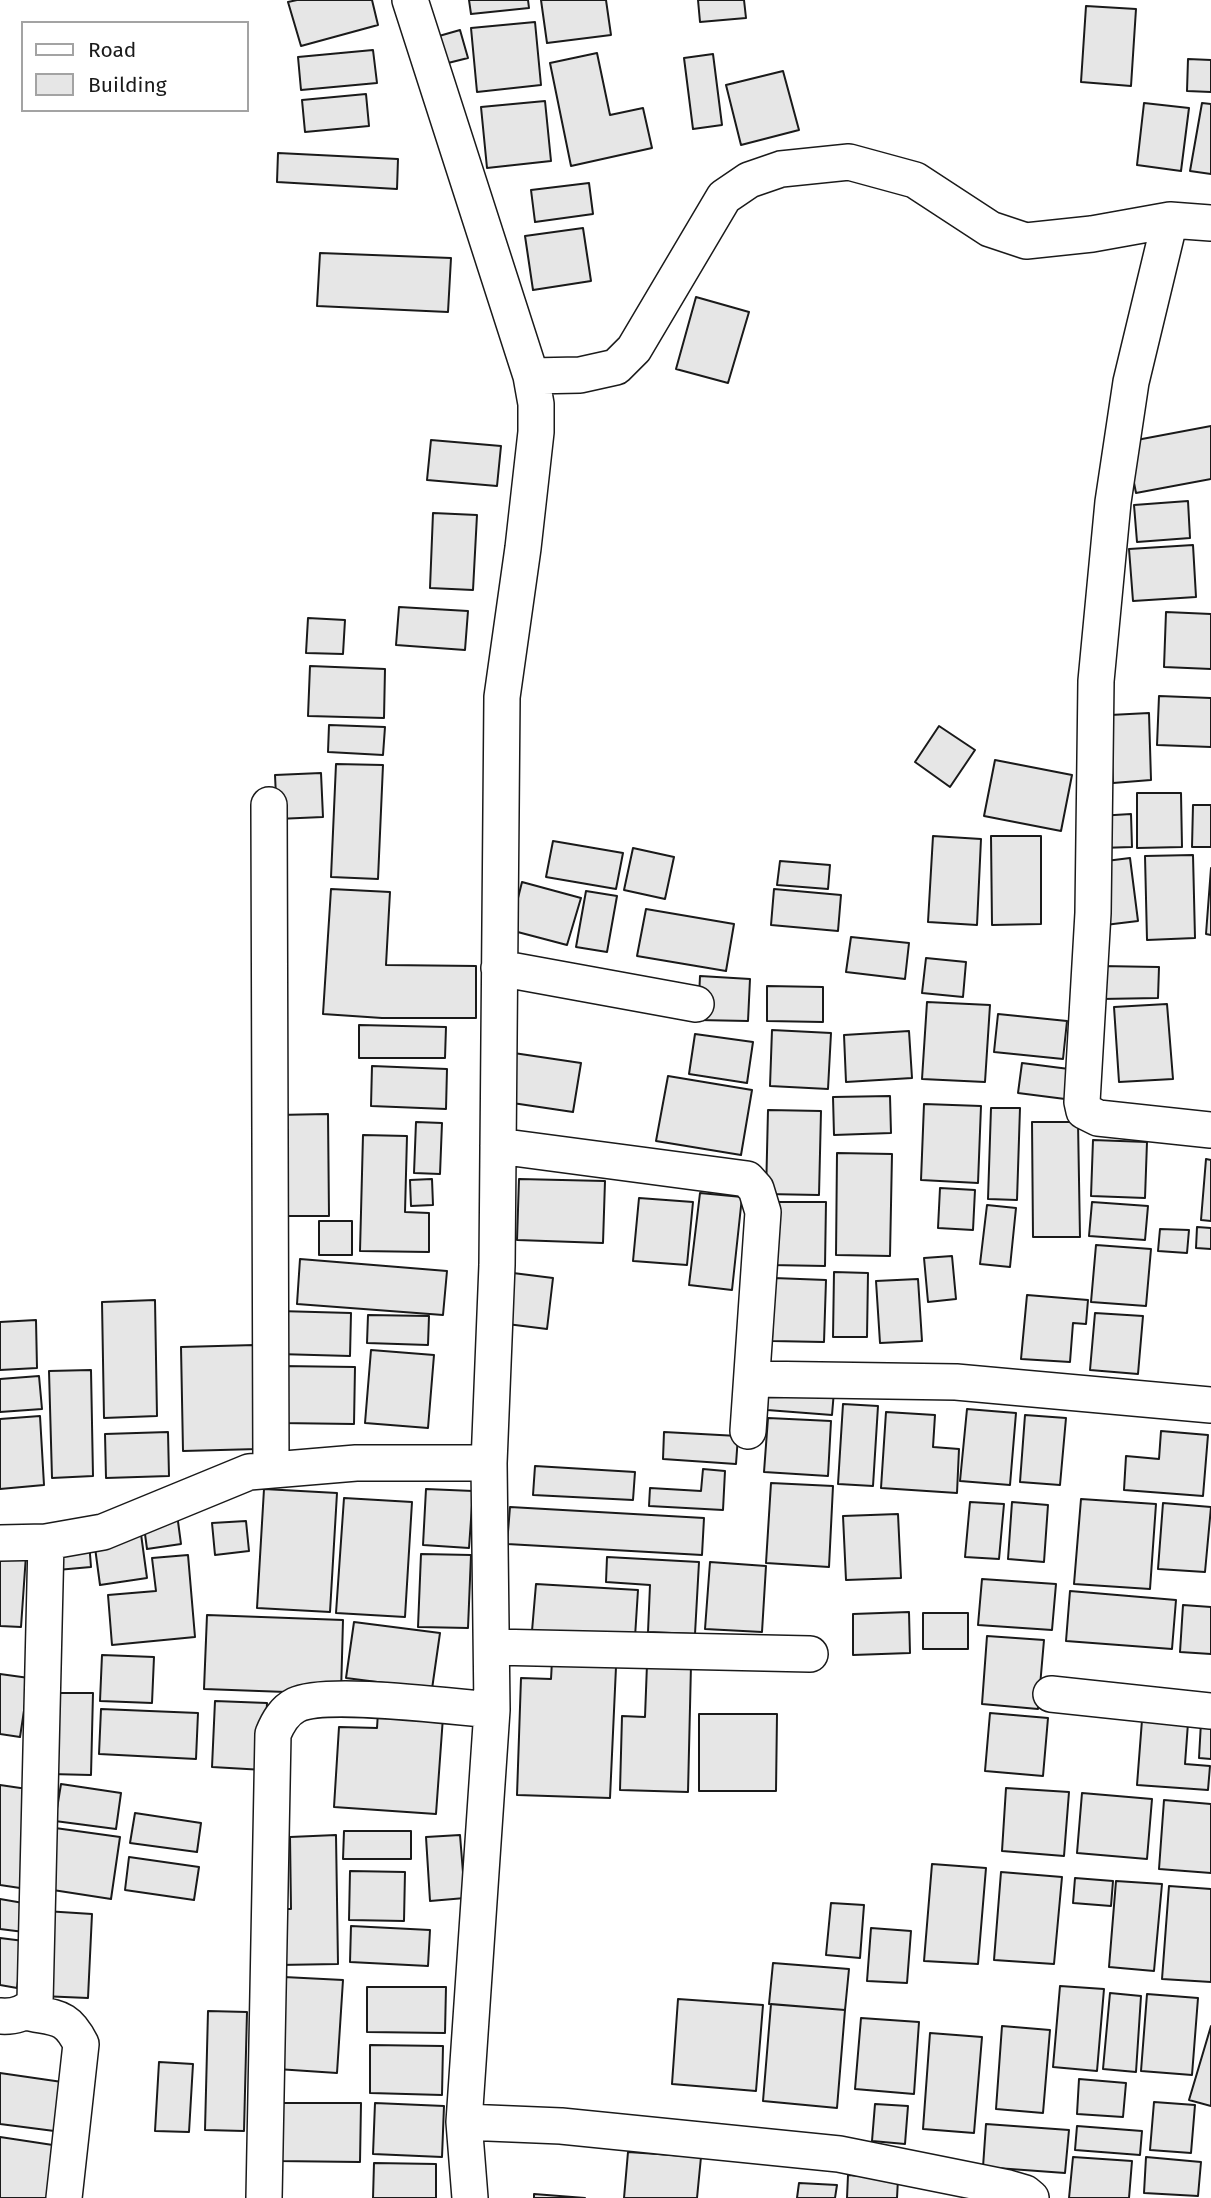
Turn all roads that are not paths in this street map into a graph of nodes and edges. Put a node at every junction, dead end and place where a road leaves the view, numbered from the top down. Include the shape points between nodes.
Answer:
1 (410, 0) edge
2 (1170, 220) junction
3 (1211, 223) edge
4 (531, 376) junction
5 (269, 805) dead end
6 (499, 968) junction
7 (696, 1004) dead end
8 (1211, 1130) edge
9 (498, 1146) junction
10 (751, 1379) junction
11 (1211, 1405) edge
12 (748, 1431) dead end
13 (489, 1464) junction
14 (271, 1470) junction
15 (46, 1542) junction
16 (0, 1543) edge
17 (492, 1647) junction
18 (810, 1654) dead end
19 (1051, 1694) dead end
20 (492, 1710) junction
21 (1211, 1711) edge
22 (13, 2014) edge
23 (464, 2122) junction
24 (64, 2198) edge
25 (264, 2198) edge
26 (470, 2198) edge
27 (1031, 2198) edge

1 - 4 street
2 - 3 street
2 - 4 street via 1026,241 990,229 915,180 849,162 781,170 750,180 724,197 634,349 616,367 580,375
2 - 8 street via 1131,382 1113,502 1096,681 1093,913 1082,1102 1084,1111 1098,1118
4 - 6 street via 536,432 502,697
5 - 14 street
6 - 7 street
6 - 9 street
9 - 10 street via 747,1178 763,1212
9 - 13 street
10 - 11 street via 956,1382
10 - 12 street
13 - 14 street via 356,1464
13 - 17 street
14 - 15 street via 249,1472 103,1532
15 - 16 street
15 - 22 street via 34,2002
17 - 18 street
17 - 20 street
19 - 21 street
20 - 23 street
20 - 25 street via 333,1698 297,1704 280,1718 273,1734
22 - 24 street via 62,2020 72,2025 81,2044
23 - 26 street
23 - 27 street via 561,2126 839,2154 1007,2188

